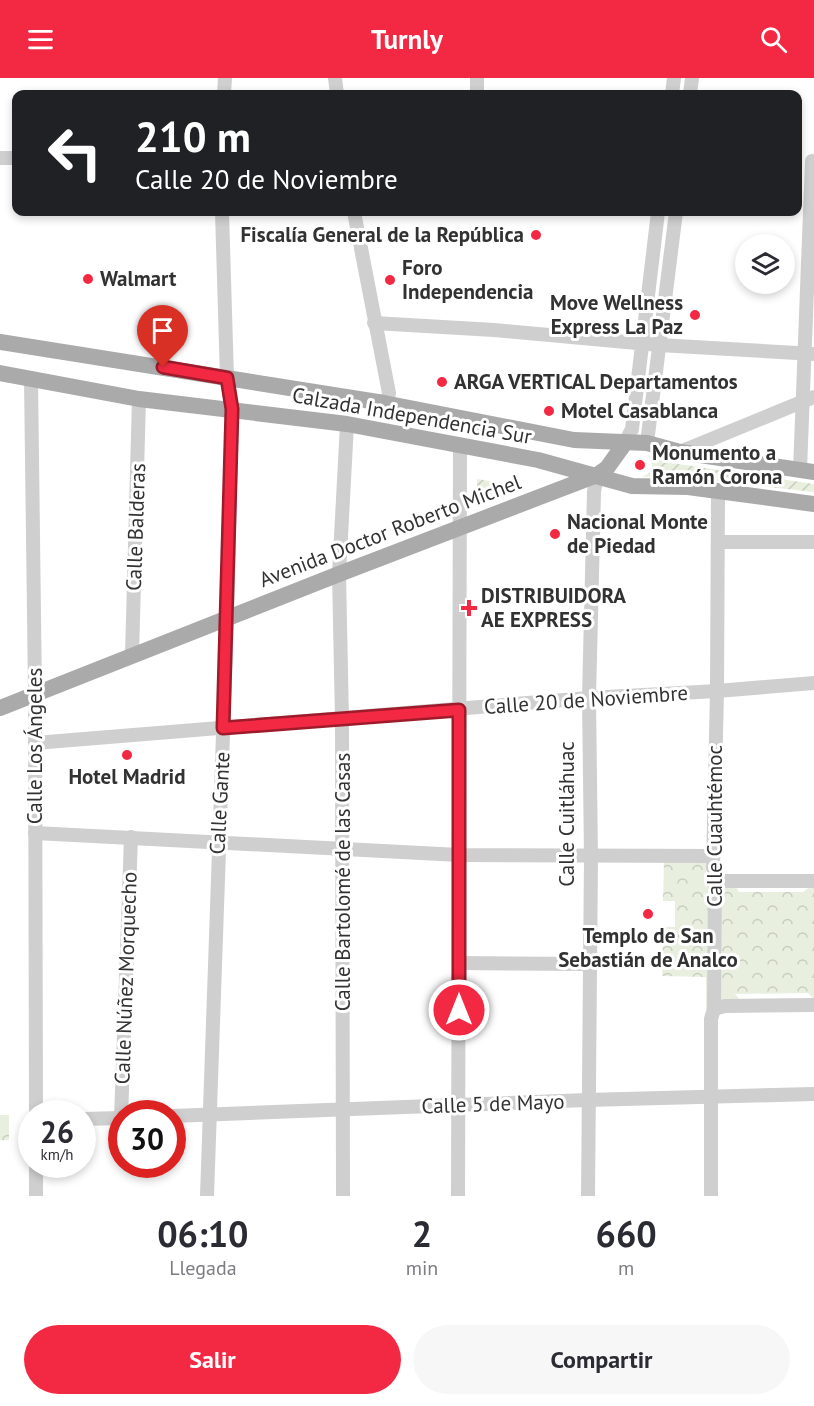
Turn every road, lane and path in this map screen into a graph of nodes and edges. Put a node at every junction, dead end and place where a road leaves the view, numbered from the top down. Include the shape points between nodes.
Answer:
1 (808, 161) edge
2 (222, 216) edge
3 (355, 216) edge
4 (658, 216) edge
5 (675, 216) edge
6 (374, 323) junction
7 (0, 342) edge
8 (643, 343) junction
9 (659, 345) junction
10 (809, 354) edge
11 (0, 374) edge
12 (227, 378) junction
13 (31, 379) junction
14 (140, 399) junction
15 (808, 400) edge
16 (384, 403) junction
17 (232, 409) junction
18 (347, 424) junction
19 (625, 443) junction
20 (647, 443) junction
21 (460, 446) junction
22 (680, 452) junction
23 (807, 471) edge
24 (597, 475) junction
25 (718, 492) junction
26 (814, 504) edge
27 (460, 528) junction
28 (718, 542) junction
29 (814, 542) edge
30 (339, 574) junction
31 (227, 619) junction
32 (132, 655) junction
33 (814, 683) edge
34 (717, 691) junction
35 (35, 693) junction
36 (589, 698) junction
37 (0, 708) edge
38 (459, 710) junction
39 (342, 720) junction
40 (223, 728) junction
41 (35, 743) junction
42 (35, 833) junction
43 (131, 837) junction
44 (218, 842) junction
45 (343, 848) junction
46 (459, 855) junction
47 (713, 856) junction
48 (591, 857) junction
49 (715, 874) junction
50 (814, 881) edge
51 (459, 963) junction
52 (589, 964) junction
53 (814, 1005) edge
54 (714, 1009) junction
55 (814, 1094) edge
56 (712, 1098) junction
57 (36, 1100) edge
58 (122, 1100) edge
59 (587, 1100) junction
60 (458, 1105) junction
61 (342, 1109) junction
62 (209, 1114) junction
63 (186, 1115) edge
64 (36, 1178) edge
65 (36, 1196) edge
66 (207, 1196) edge
67 (343, 1196) edge
68 (458, 1196) edge
69 (588, 1196) edge
70 (711, 1196) edge

1 - 10 street
2 - 12 street, Calle Gante
3 - 6 street
4 - 8 street
5 - 9 street
6 - 8 street
6 - 16 street via 389,393
7 - 12 main road, Calzada Independencia Sur
8 - 9 street
8 - 19 street via 632,429
9 - 10 street
9 - 20 street
10 - 15 street
11 - 13 main road, Calzada Independencia Sur
12 - 16 main road, Calzada Independencia Sur
12 - 17 street, Calle Gante
13 - 14 main road, Calzada Independencia Sur
13 - 35 street, Calle Los Ángeles
14 - 17 main road, Calzada Independencia Sur
14 - 32 street, Calle Balderas
15 - 22 street
15 - 23 street
16 - 19 main road, Calzada Independencia Sur via 574,440
17 - 18 main road, Calzada Independencia Sur
17 - 31 street, Calle Gante
18 - 21 main road, Calzada Independencia Sur
18 - 30 street, Calle Bartolomé de las Casas
19 - 20 main road, Calzada Independencia Sur
19 - 24 main road
20 - 22 main road, Calzada Independencia Sur
21 - 24 main road, Calzada Independencia Sur
21 - 27 street
22 - 23 main road, Calzada Independencia Sur
24 - 25 main road, Calzada Independencia Sur via 632,486
24 - 27 main road, Avenida Doctor Roberto Michel
24 - 36 street, Calle Cuitláhuac
25 - 26 main road, Calzada Independencia Sur
25 - 28 street, Calle Cuauhtémoc
27 - 30 main road, Avenida Doctor Roberto Michel
27 - 38 street
28 - 29 street
28 - 34 street, Calle Cuauhtémoc
30 - 31 main road, Avenida Doctor Roberto Michel
30 - 39 street, Calle Bartolomé de las Casas
31 - 32 main road, Avenida Doctor Roberto Michel
31 - 40 street, Calle Gante
32 - 35 main road, Avenida Doctor Roberto Michel
33 - 34 street, Calle 20 de Noviembre
34 - 36 street, Calle 20 de Noviembre
34 - 47 street, Calle Cuauhtémoc
35 - 37 main road, Avenida Doctor Roberto Michel
35 - 41 street, Calle Los Ángeles
36 - 38 street, Calle 20 de Noviembre
36 - 48 street, Calle Cuitláhuac
38 - 39 street, Calle 20 de Noviembre
38 - 46 street
39 - 40 street, Calle 20 de Noviembre
39 - 45 street, Calle Bartolomé de las Casas
40 - 41 street, Calle 20 de Noviembre
40 - 44 street, Calle Gante
41 - 42 street, Calle Los Ángeles
42 - 43 street
42 - 57 street, Calle Los Ángeles
43 - 44 street
43 - 58 street, Calle Núñez Morquecho
44 - 45 street
44 - 62 street, Calle Gante
45 - 46 street
45 - 61 street, Calle Bartolomé de las Casas
46 - 48 street
46 - 51 street
47 - 48 street
47 - 49 street, Calle Cuauhtémoc
48 - 52 street, Calle Cuitláhuac
49 - 50 street via 723,880
49 - 54 street, Calle Cuauhtémoc
51 - 52 street
51 - 60 street
52 - 59 street, Calle Cuitláhuac
53 - 54 street via 725,1005
54 - 56 street, Calle Cuauhtémoc
55 - 56 street, Calle 5 de Mayo
56 - 59 street, Calle 5 de Mayo
56 - 70 street, Calle Cuauhtémoc
59 - 60 street, Calle 5 de Mayo
59 - 69 street, Calle Cuitláhuac
60 - 61 street, Calle 5 de Mayo
60 - 68 street
61 - 62 street, Calle 5 de Mayo
61 - 67 street, Calle Bartolomé de las Casas
62 - 63 street, Calle 5 de Mayo
62 - 66 street, Calle Gante
64 - 65 street

